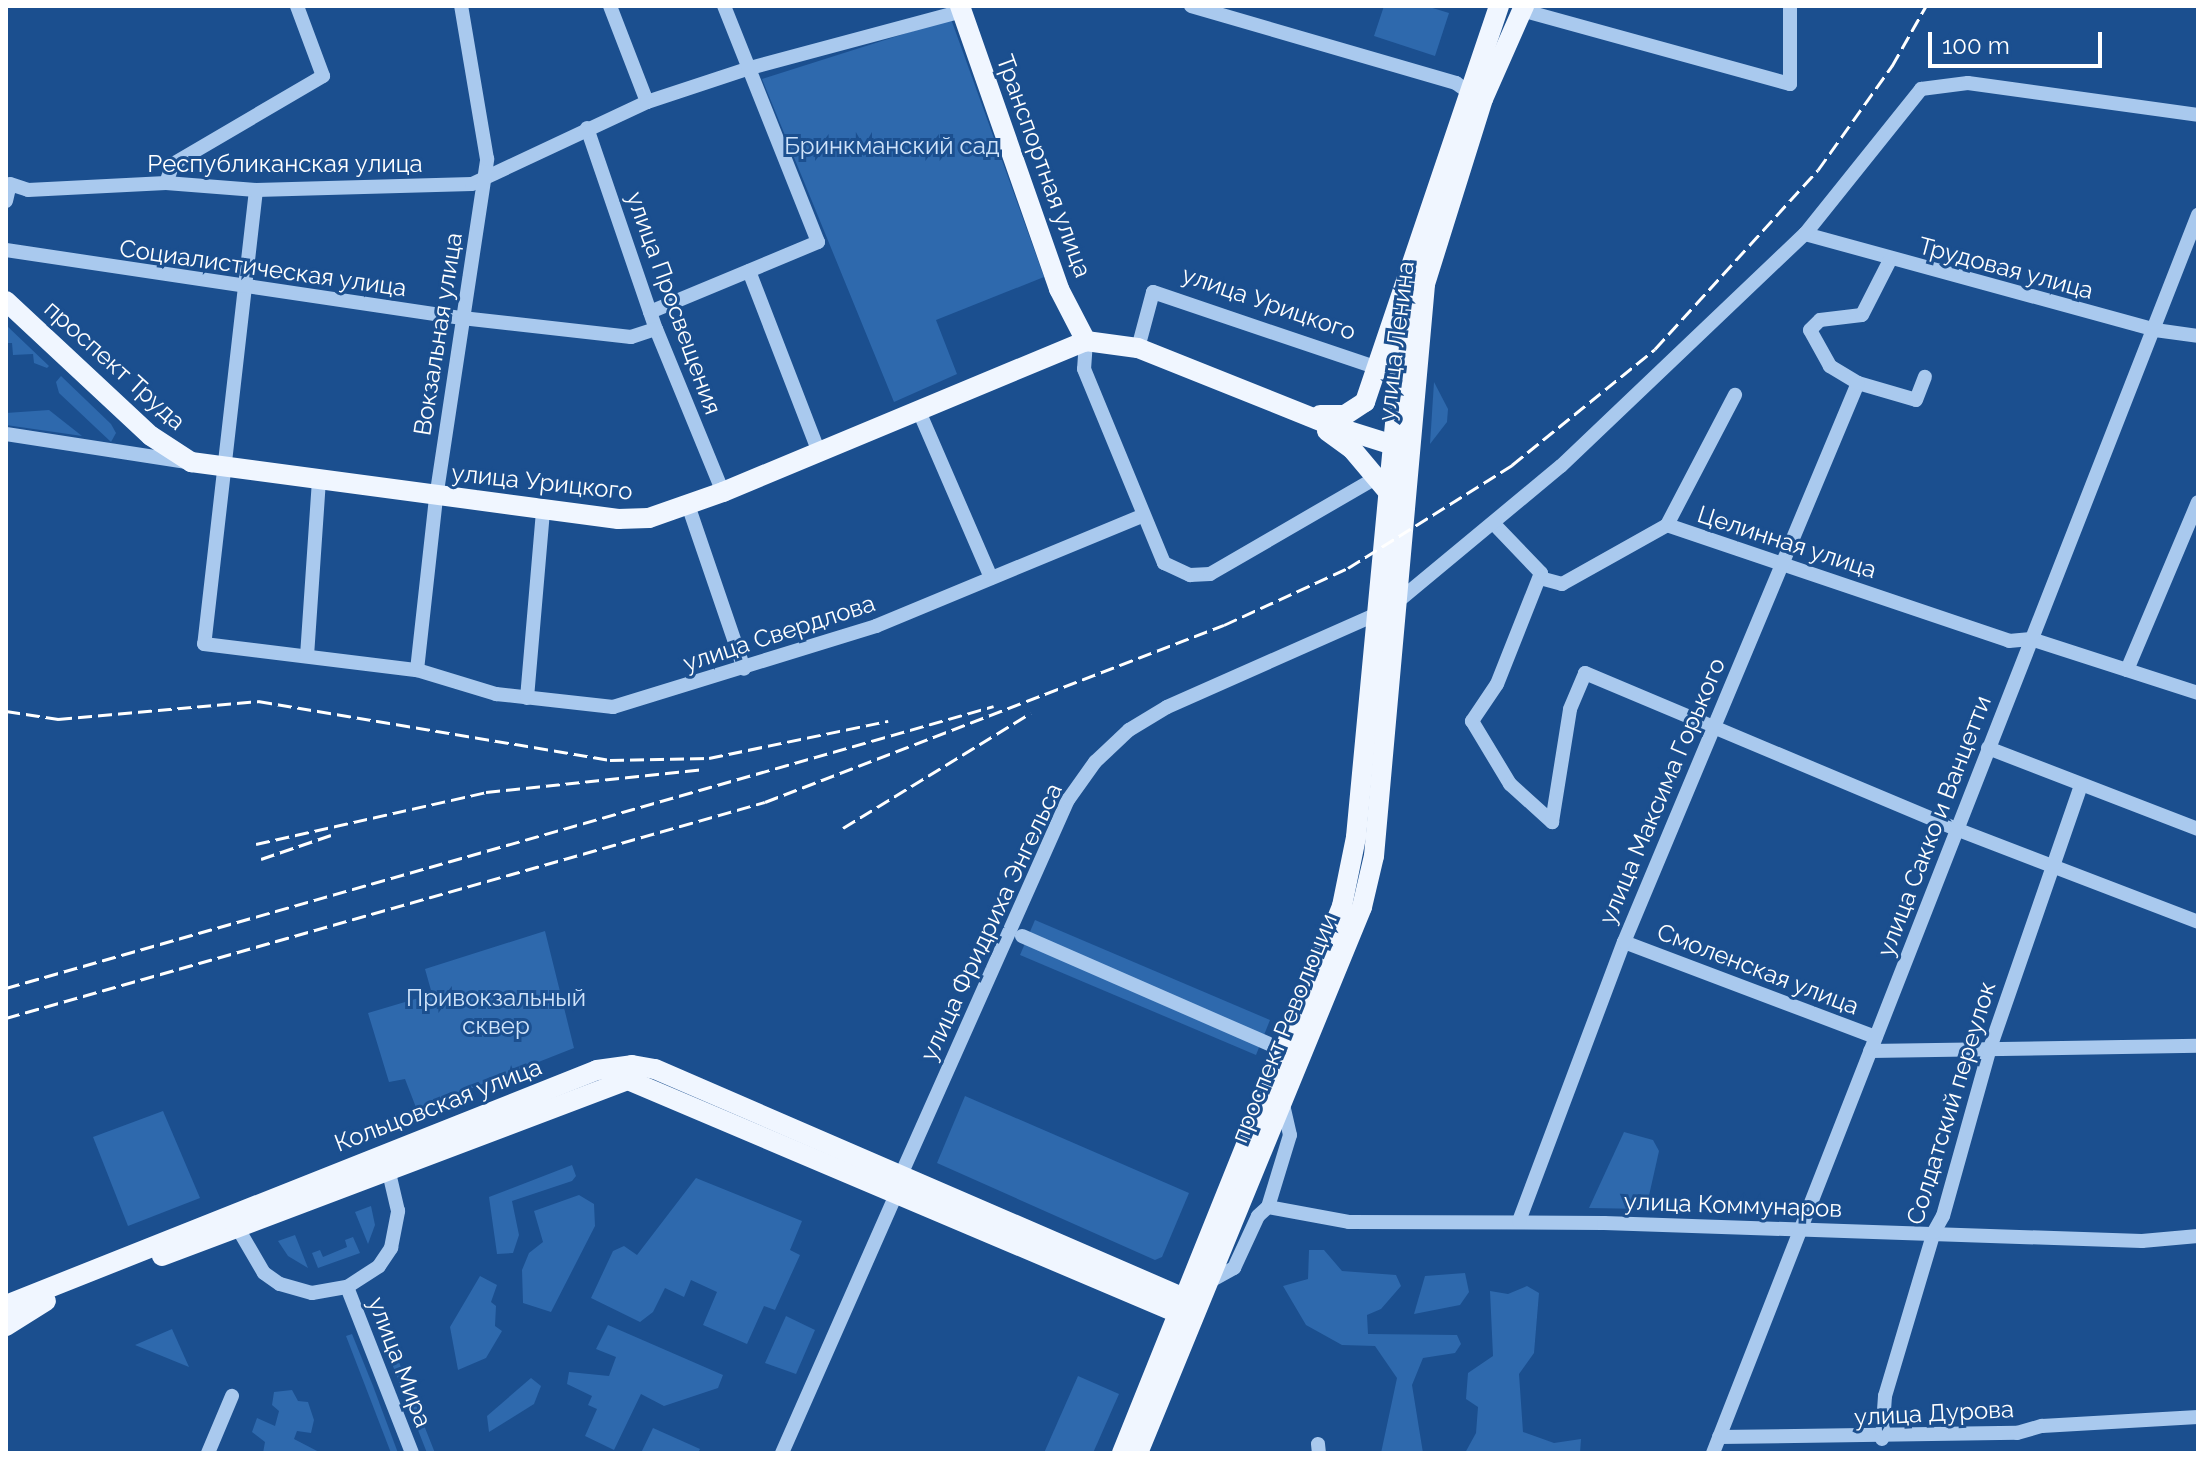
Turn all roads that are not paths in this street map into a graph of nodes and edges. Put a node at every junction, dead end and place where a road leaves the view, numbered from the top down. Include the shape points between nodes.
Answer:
1 (297, 6) edge
2 (461, 6) edge
3 (610, 6) edge
4 (724, 6) edge
5 (1191, 6) edge
6 (1499, 6) edge
7 (1790, 6) edge
8 (961, 8) edge
9 (1522, 8) edge
10 (750, 68) junction
11 (1475, 97) junction
12 (647, 102) junction
13 (2198, 115) edge
14 (587, 128) junction
15 (483, 180) junction
16 (166, 183) junction
17 (256, 190) junction
18 (6, 201) edge
19 (2198, 215) edge
20 (1805, 234) junction
21 (6, 250) edge
22 (1890, 260) junction
23 (749, 271) junction
24 (1408, 286) junction
25 (245, 289) junction
26 (6, 301) edge
27 (650, 312) junction
28 (462, 318) junction
29 (656, 329) junction
30 (2155, 330) junction
31 (2198, 336) edge
32 (1086, 341) junction
33 (1138, 348) junction
34 (1378, 368) junction
35 (1925, 377) dead end
36 (1858, 383) junction
37 (1735, 395) dead end
38 (1365, 402) joint
39 (918, 409) junction
40 (1304, 413) junction
41 (6, 434) edge
42 (1401, 449) junction
43 (819, 452) junction
44 (191, 462) junction
45 (223, 468) junction
46 (319, 481) junction
47 (1382, 486) junction
48 (723, 492) junction
49 (436, 498) junction
50 (2198, 502) edge
51 (688, 505) junction
52 (543, 510) junction
53 (1141, 516) junction
54 (1494, 524) junction
55 (1667, 525) junction
56 (1782, 563) junction
57 (991, 578) junction
58 (1540, 578) junction
59 (1397, 602) junction
60 (1377, 614) junction
61 (2031, 639) junction
62 (307, 656) junction
63 (744, 669) junction
64 (417, 670) junction
65 (2127, 670) junction
66 (2198, 693) edge
67 (527, 698) junction
68 (1712, 728) junction
69 (1988, 748) junction
70 (2081, 785) junction
71 (1956, 829) junction
72 (2198, 829) edge
73 (2051, 863) junction
74 (2198, 922) edge
75 (1022, 936) dead end
76 (1624, 942) junction
77 (1873, 1044) junction
78 (1272, 1045) dead end
79 (2198, 1046) edge
80 (1989, 1051) junction
81 (1282, 1100) junction
82 (386, 1161) junction
83 (898, 1186) junction
84 (1268, 1207) junction
85 (233, 1220) junction
86 (1519, 1221) junction
87 (1804, 1228) junction
88 (1934, 1232) junction
89 (2198, 1236) edge
90 (1207, 1283) junction
91 (347, 1287) junction
92 (6, 1305) edge
93 (1188, 1309) junction
94 (6, 1326) edge
95 (232, 1396) dead end
96 (2198, 1417) edge
97 (1719, 1437) junction
98 (1882, 1439) junction
99 (208, 1453) edge
100 (412, 1453) edge
101 (782, 1453) edge
102 (1122, 1453) edge
103 (1138, 1453) edge
104 (1713, 1453) edge

1 - 16 street via 323,76 173,164
2 - 15 street, Вокзальная улица via 487,159
3 - 12 street
4 - 10 street
5 - 11 street via 1456,83
6 - 11 main road, улица Ленина
7 - 9 street via 1790,84
8 - 10 street, Республиканская улица
8 - 32 main road, Транспортная улица via 1059,289
9 - 11 main road, улица Ленина
10 - 12 street, Республиканская улица
10 - 23 street via 818,242
11 - 24 main road, улица Ленина
11 - 42 main road, улица Ленина via 1425,284
12 - 14 street, Республиканская улица
13 - 20 street via 1968,83 1921,89
14 - 15 street, Республиканская улица
14 - 27 street, улица Просвещения
15 - 17 street, Республиканская улица via 459,186
15 - 28 street, Вокзальная улица
16 - 17 street, Республиканская улица
16 - 18 street, Республиканская улица via 28,190 10,184
17 - 25 street
19 - 30 street, улица Сакко и Ванцетти
20 - 22 street, Трудовая улица
20 - 54 street
21 - 25 street, Социалистическая улица
22 - 30 street, Трудовая улица
22 - 36 street via 1862,315 1820,320 1810,330 1830,366
23 - 27 street
23 - 43 street
24 - 34 main road, улица Ленина
24 - 42 main road, улица Ленина
25 - 28 street, Социалистическая улица
25 - 45 street
26 - 44 main road, проспект Труда via 151,436
27 - 29 street, улица Просвещения
28 - 29 street, Социалистическая улица via 631,337
28 - 49 street, Вокзальная улица
29 - 48 street, улица Просвещения
30 - 31 street, Трудовая улица
30 - 61 street, улица Сакко и Ванцетти
32 - 33 main road, улица Урицкого
32 - 39 main road, улица Урицкого
32 - 53 street via 1084,369
33 - 34 street, улица Урицкого via 1153,292
33 - 40 main road, улица Урицкого
34 - 38 main road, улица Ленина
35 - 36 street via 1916,400
36 - 56 street, улица Максима Горького
37 - 55 street
38 - 40 main road, улица Урицкого via 1338,417
39 - 43 main road, улица Урицкого
39 - 57 street
40 - 42 main road, улица Урицкого
40 - 47 main road via 1352,449
41 - 44 street, улица Урицкого
42 - 47 main road, улица Ленина
42 - 59 main road, улица Ленина via 1408,481
43 - 48 main road, улица Урицкого
44 - 45 main road, улица Урицкого
45 - 46 main road, улица Урицкого
45 - 62 street, улица Свердлова via 200,636 208,645
46 - 49 main road, улица Урицкого
46 - 62 street
47 - 53 street via 1210,574 1190,575 1164,563
47 - 60 main road, улица Ленина
48 - 51 main road, улица Урицкого
49 - 52 main road, улица Урицкого
49 - 64 street, Вокзальная улица
50 - 65 street
51 - 52 main road, улица Урицкого via 649,518
51 - 63 street
52 - 67 street
53 - 57 street, улица Свердлова
54 - 58 street via 1541,573
54 - 59 street
55 - 56 street, Целинная улица
55 - 58 street, Целинная улица via 1562,584
56 - 61 street, Целинная улица via 2009,641
56 - 68 street, улица Максима Горького
57 - 63 street, улица Свердлова via 876,626
58 - 68 street via 1497,684 1472,721 1510,784 1552,822 1570,709 1585,673
59 - 81 main road, проспект Революции via 1372,869 1362,907
60 - 83 street, улица Фридриха Энгельса via 1167,707 1129,730 1095,762 1068,800
60 - 93 main road, проспект Революции via 1356,837 1342,906
61 - 65 street, Целинная улица
61 - 69 street, улица Сакко и Ванцетти
62 - 64 street, улица Свердлова
63 - 67 street, улица Свердлова via 613,707
64 - 67 street, улица Свердлова
65 - 66 street, Целинная улица
68 - 71 street
68 - 76 street, улица Максима Горького
69 - 70 street
69 - 71 street, улица Сакко и Ванцетти
70 - 72 street
70 - 73 street, Солдатский переулок
71 - 73 street
71 - 77 street, улица Сакко и Ванцетти
73 - 74 street
73 - 80 street, Солдатский переулок
75 - 78 street
76 - 77 street, Смоленская улица
76 - 86 street, улица Максима Горького
77 - 80 street, Смоленская улица
77 - 87 street, улица Сакко и Ванцетти
79 - 80 street, Смоленская улица
80 - 88 street, Солдатский переулок
81 - 84 street via 1290,1135
81 - 90 main road, проспект Революции
82 - 83 main road, Кольцовская улица via 597,1070 632,1065 655,1069
82 - 85 main road, Кольцовская улица
82 - 91 street, улица Мира via 398,1211 391,1248 379,1266
83 - 93 main road, Кольцовская улица
83 - 101 street, улица Фридриха Энгельса
84 - 86 street, улица Коммунаров via 1336,1221
84 - 90 street via 1258,1216 1234,1268
85 - 91 street, улица Мира via 264,1273 280,1284 312,1293
85 - 92 main road, Кольцовская улица
85 - 94 main road, Кольцовская улица via 40,1303
86 - 87 street, улица Коммунаров
87 - 88 street, улица Коммунаров
87 - 97 street, улица Сакко и Ванцетти
88 - 89 street, улица Коммунаров via 2142,1241
88 - 98 street, Солдатский переулок via 1885,1396
90 - 93 main road, проспект Революции
91 - 100 street, улица Мира
93 - 102 main road, проспект Революции
93 - 103 main road, проспект Революции
95 - 99 street
96 - 98 street, улица Дурова
97 - 98 street, улица Дурова
97 - 104 street, улица Сакко и Ванцетти

